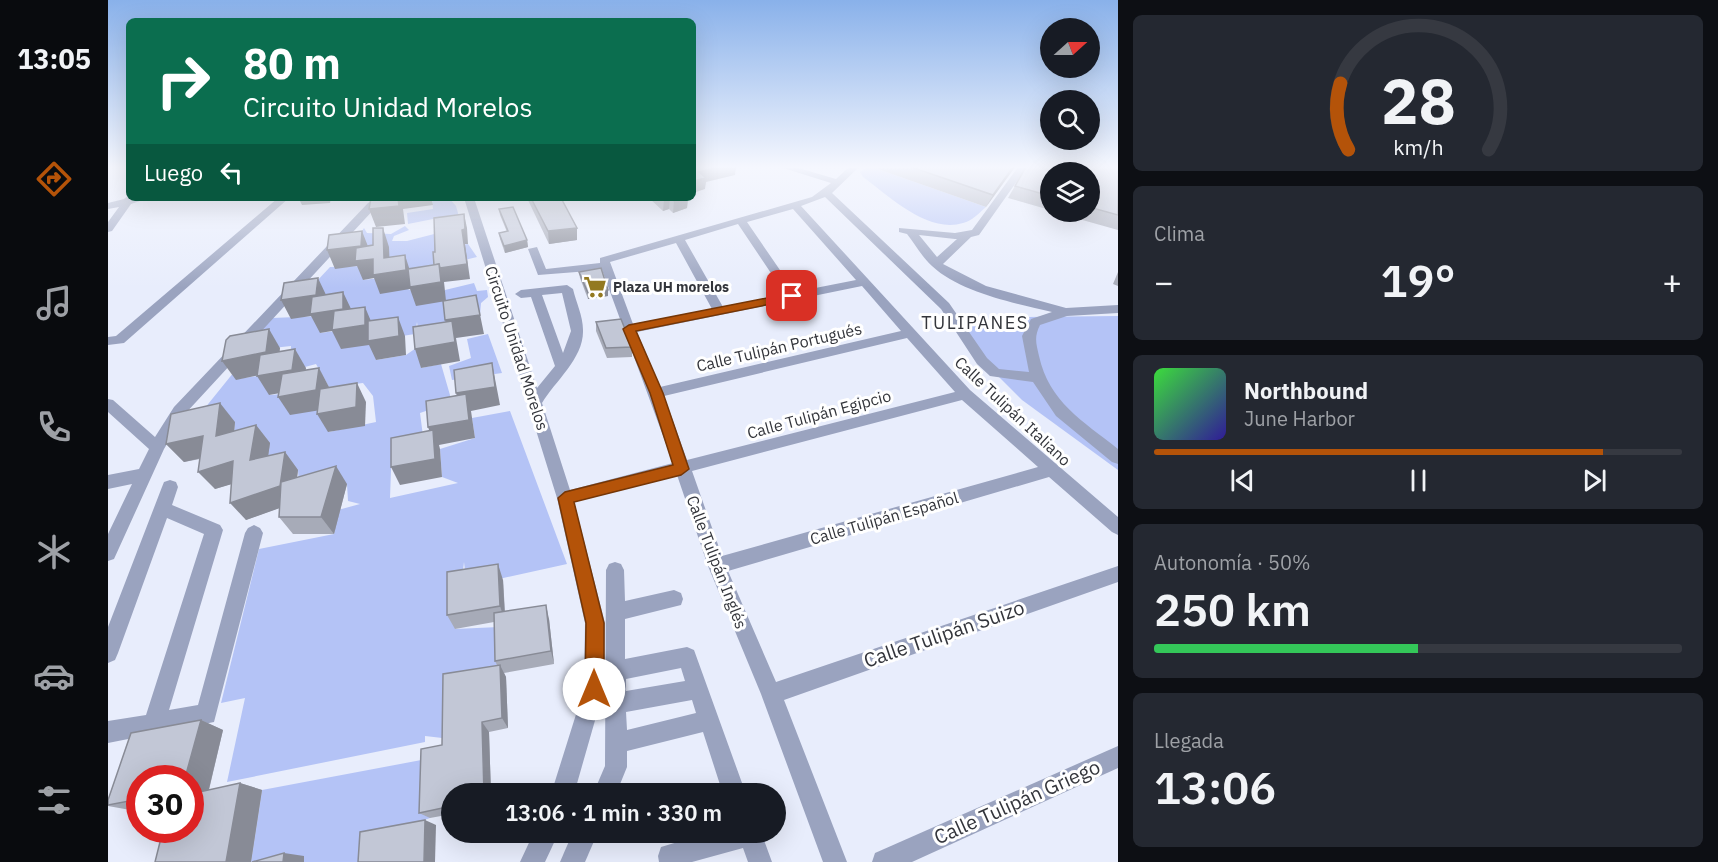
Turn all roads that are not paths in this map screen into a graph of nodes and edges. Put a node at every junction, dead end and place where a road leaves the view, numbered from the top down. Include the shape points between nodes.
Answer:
1 (124, 207) edge
2 (273, 207) edge
3 (370, 207) edge
4 (472, 207) edge
5 (791, 207) edge
6 (796, 207) edge
7 (841, 207) edge
8 (994, 207) edge
9 (742, 222) junction
10 (108, 229) edge
11 (967, 235) junction
12 (679, 239) junction
13 (533, 249) dead end
14 (606, 263) junction
15 (936, 264) junction
16 (866, 282) junction
17 (792, 296) junction
18 (1118, 309) edge
19 (719, 311) junction
20 (1066, 312) junction
21 (629, 329) junction
22 (910, 333) junction
23 (108, 341) edge
24 (561, 365) junction
25 (1037, 378) junction
26 (656, 393) junction
27 (965, 394) junction
28 (108, 404) edge
29 (534, 404) junction
30 (157, 447) junction
31 (1118, 458) edge
32 (681, 469) junction
33 (1051, 470) junction
34 (143, 475) junction
35 (108, 482) edge
36 (170, 487) dead end
37 (565, 498) junction
38 (163, 509) junction
39 (1118, 527) edge
40 (254, 533) dead end
41 (108, 553) edge
42 (717, 566) junction
43 (615, 570) dead end
44 (1118, 574) edge
45 (674, 598) dead end
46 (614, 612) junction
47 (108, 653) edge
48 (615, 672) junction
49 (698, 689) junction
50 (771, 694) junction
51 (616, 703) junction
52 (709, 720) junction
53 (154, 724) junction
54 (108, 732) edge
55 (617, 743) junction
56 (1118, 757) edge
57 (565, 783) edge
58 (609, 783) edge
59 (731, 783) edge
60 (542, 843) edge
61 (581, 843) edge
62 (715, 843) edge
63 (753, 843) edge
64 (532, 862) edge
65 (572, 862) edge
66 (671, 862) edge
67 (760, 862) edge
68 (835, 862) edge
69 (884, 862) edge

1 - 10 street
2 - 23 street via 119,340
3 - 30 street via 179,411
4 - 29 street, Circuito Unidad Morelos
5 - 9 street
6 - 16 street, Calle Tulipán Italiano
7 - 25 street via 945,306 988,367 1006,376
8 - 11 street via 975,233
9 - 12 street
9 - 17 street
11 - 15 street
11 - 15 street via 907,231
12 - 14 street
12 - 19 street
13 - 14 street via 542,273
14 - 21 street, Calle Tulipán Inglés
15 - 20 street via 955,279 990,292
16 - 17 street
16 - 22 street, Calle Tulipán Italiano
17 - 19 street
18 - 20 street
19 - 21 street
20 - 25 street via 1035,322 1028,336
21 - 26 street, Calle Tulipán Inglés
22 - 26 street, Calle Tulipán Portugués
22 - 27 street, Calle Tulipán Italiano
24 - 24 street via 578,333 567,289 528,293
24 - 29 street
25 - 31 street via 1061,412
26 - 32 street, Calle Tulipán Inglés
27 - 32 street, Calle Tulipán Egipcio
27 - 33 street, Calle Tulipán Italiano
28 - 30 street
29 - 37 street, Circuito Unidad Morelos
30 - 34 street
32 - 37 street
32 - 42 street, Calle Tulipán Inglés
33 - 39 street, Calle Tulipán Italiano
33 - 42 street, Calle Tulipán Español
34 - 35 street
34 - 41 street
36 - 38 street
37 - 57 street, Circuito Unidad Morelos via 595,623 594,689
38 - 47 street
38 - 53 street via 214,530
40 - 53 street via 206,714
42 - 50 street, Calle Tulipán Inglés
43 - 46 street
44 - 50 street, Calle Tulipán Suizo
45 - 46 street
46 - 48 street
48 - 49 street via 687,657
48 - 51 street
49 - 51 street
49 - 52 street
50 - 68 street, Calle Tulipán Inglés
51 - 55 street
52 - 55 street
52 - 59 street
53 - 54 street
55 - 58 street via 616,767
56 - 69 street, Calle Tulipán Griego
60 - 64 street
61 - 65 street
62 - 66 street via 670,856
63 - 67 street

